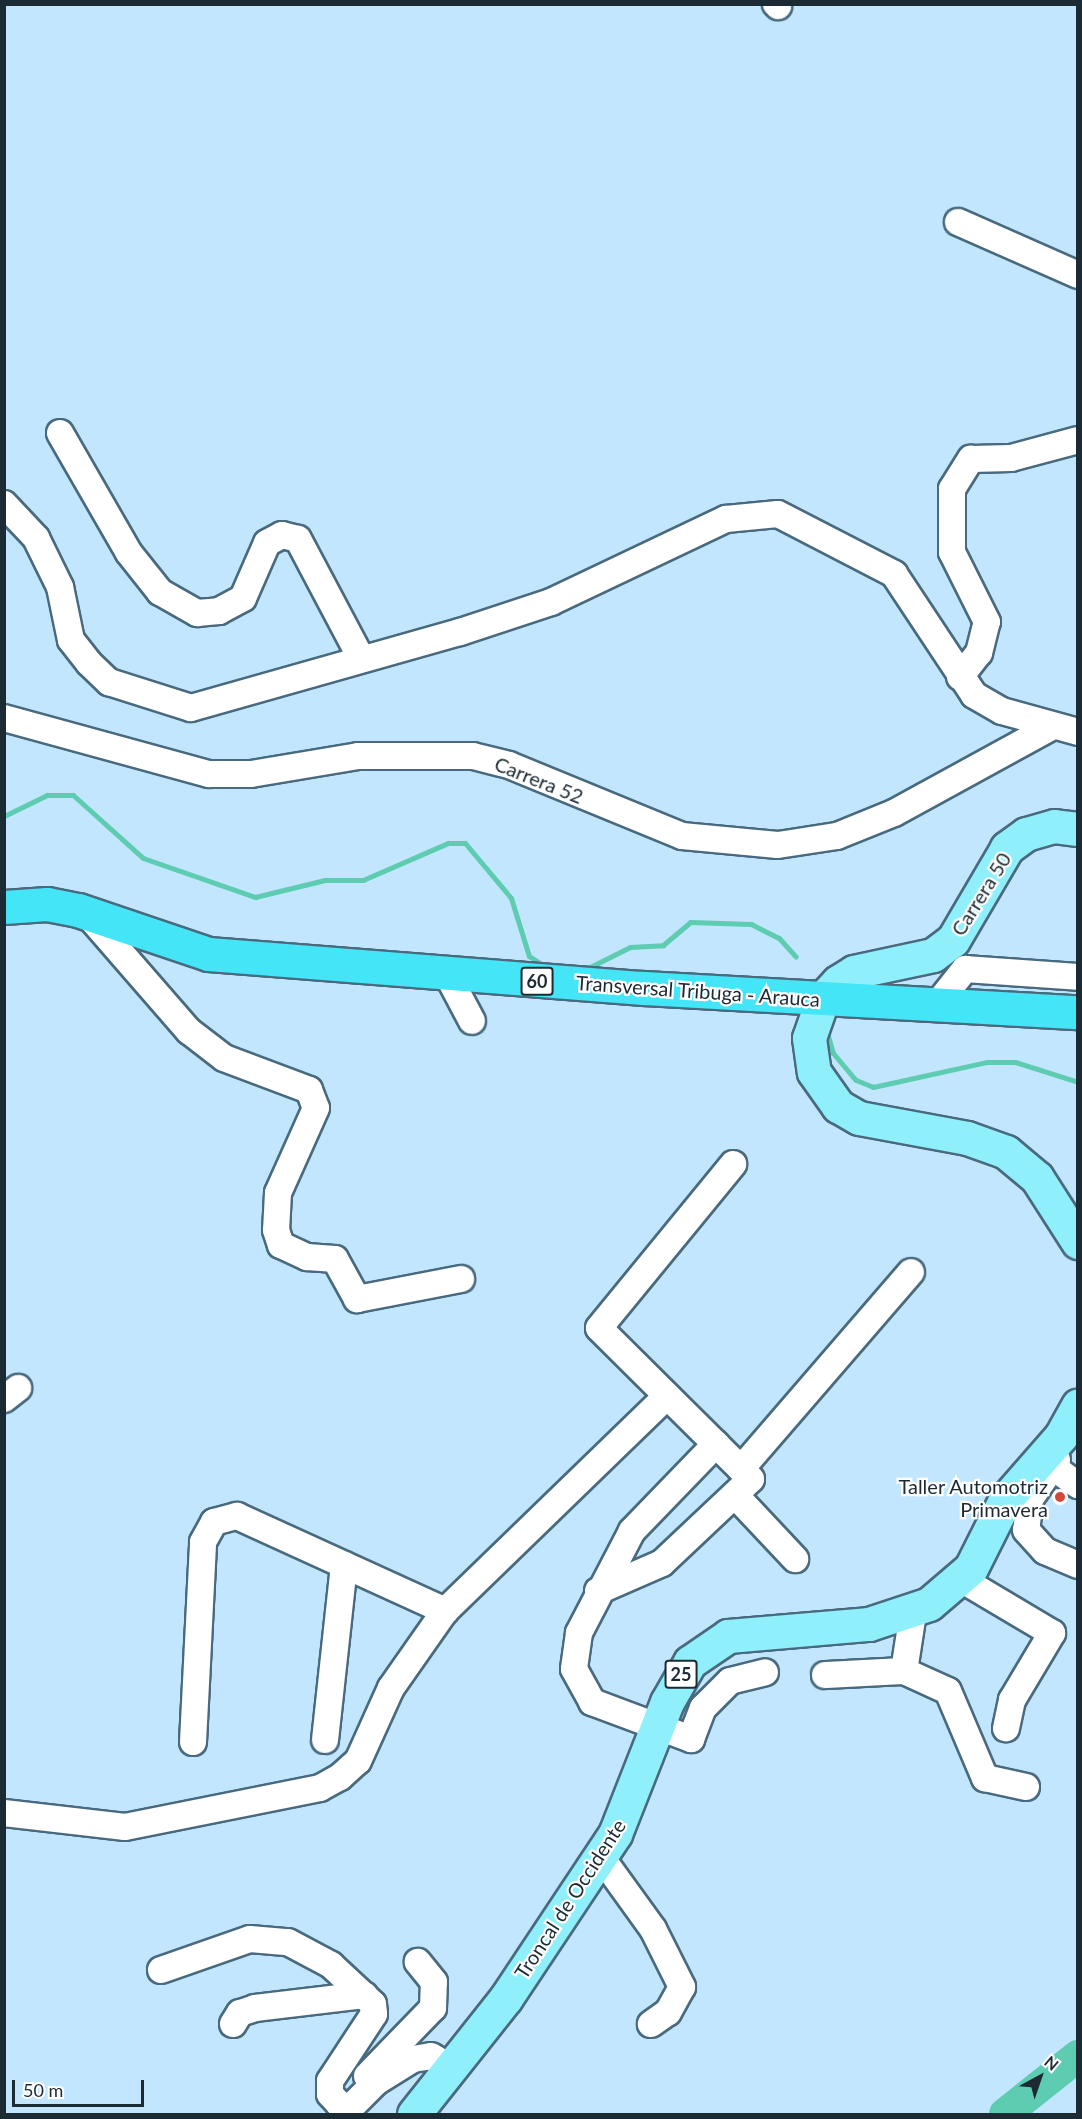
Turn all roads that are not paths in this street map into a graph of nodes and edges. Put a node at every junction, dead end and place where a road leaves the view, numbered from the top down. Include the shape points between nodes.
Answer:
1 (958, 222) dead end
2 (1077, 275) edge
3 (60, 433) dead end
4 (1077, 440) edge
5 (4, 504) edge
6 (361, 658) junction
7 (960, 676) junction
8 (4, 718) edge
9 (1049, 728) junction
10 (1077, 732) edge
11 (1077, 829) edge
12 (4, 907) edge
13 (88, 915) junction
14 (447, 974) junction
15 (1077, 977) edge
16 (823, 999) junction
17 (934, 1008) junction
18 (1077, 1012) edge
19 (472, 1022) dead end
20 (733, 1164) dead end
21 (1077, 1242) edge
22 (911, 1272) dead end
23 (460, 1279) dead end
24 (668, 1396) junction
25 (1074, 1412) edge
26 (716, 1444) junction
27 (1053, 1467) junction
28 (741, 1469) junction
29 (1077, 1485) edge
30 (735, 1495) junction
31 (795, 1559) dead end
32 (344, 1565) junction
33 (1077, 1565) edge
34 (960, 1580) junction
35 (598, 1591) junction
36 (445, 1611) junction
37 (913, 1612) junction
38 (904, 1671) junction
39 (765, 1672) dead end
40 (825, 1675) dead end
41 (1006, 1728) dead end
42 (659, 1729) junction
43 (325, 1740) dead end
44 (193, 1742) dead end
45 (1026, 1787) dead end
46 (4, 1813) edge
47 (601, 1857) junction
48 (418, 1962) dead end
49 (161, 1970) dead end
50 (364, 1995) junction
51 (233, 2024) dead end
52 (651, 2024) dead end
53 (453, 2069) junction
54 (339, 2104) junction
55 (414, 2115) edge

1 - 2 street
3 - 6 street via 129,553 160,592 197,613 219,611 243,598 267,543 282,535 298,538
4 - 7 street via 1011,458 971,459 952,489 952,552 987,622 979,653
5 - 6 street via 36,538 60,587 71,640 109,682 191,708
6 - 7 street via 551,602 726,519 778,514 894,574
7 - 9 street via 987,704
8 - 9 street, Carrera 52 via 209,774 251,774 358,756 473,756 508,765 682,836 778,844 837,836 894,813
9 - 10 street
11 - 16 main road, Carrera 50 via 1054,826 1026,834 1007,848 953,940 907,963 854,972
12 - 13 highway, Transversal Tribuga - Arauca / 60 via 47,904
13 - 14 highway, Transversal Tribuga - Arauca / 60 via 209,954
13 - 23 street via 189,1031 225,1058 309,1090 316,1108 278,1193 276,1230 281,1245 291,1251 335,1259 360,1306
14 - 16 highway, Transversal Tribuga - Arauca / 60
14 - 19 street
15 - 17 street via 965,969
16 - 17 highway, Transversal Tribuga - Arauca / 60
16 - 21 main road via 811,1022 809,1054 824,1092 838,1106 859,1118 967,1138 1006,1152 1037,1178
17 - 18 highway, Transversal Tribuga - Arauca / 60
20 - 24 street via 598,1328
22 - 28 street
24 - 26 street
24 - 36 street
25 - 27 street
25 - 34 main road, Troncal de Occidente / 25 via 1005,1500
26 - 28 street
26 - 35 street via 632,1531
27 - 29 street
27 - 33 street via 1030,1499 1026,1530 1045,1551
28 - 30 street via 751,1479
30 - 31 street
30 - 35 street via 662,1563
32 - 36 street
32 - 43 street
32 - 44 street via 237,1516 214,1522 204,1542
34 - 37 main road, Troncal de Occidente / 25
34 - 41 street via 1052,1633 1012,1700
35 - 42 street via 579,1634 574,1669 592,1702
36 - 46 street via 391,1688 358,1761 320,1788 125,1827
37 - 38 street
37 - 42 main road, Troncal de Occidente / 25 via 869,1624 761,1631 714,1642 683,1671
38 - 40 street
38 - 45 street via 948,1691 985,1778
39 - 42 street via 730,1681 703,1708 691,1739
42 - 47 main road, Troncal de Occidente / 25 via 637,1789
47 - 52 street via 653,1929 682,1987 668,2012
47 - 53 main road, Troncal de Occidente / 25
48 - 54 street via 434,1982 433,2008
49 - 50 street via 250,1939 288,1942 331,1965
50 - 51 street via 255,2008 240,2013
50 - 54 street via 374,2014 330,2081 330,2094
53 - 54 street via 431,2056 413,2059 376,2082 351,2107
53 - 55 main road, Troncal de Occidente / 25

